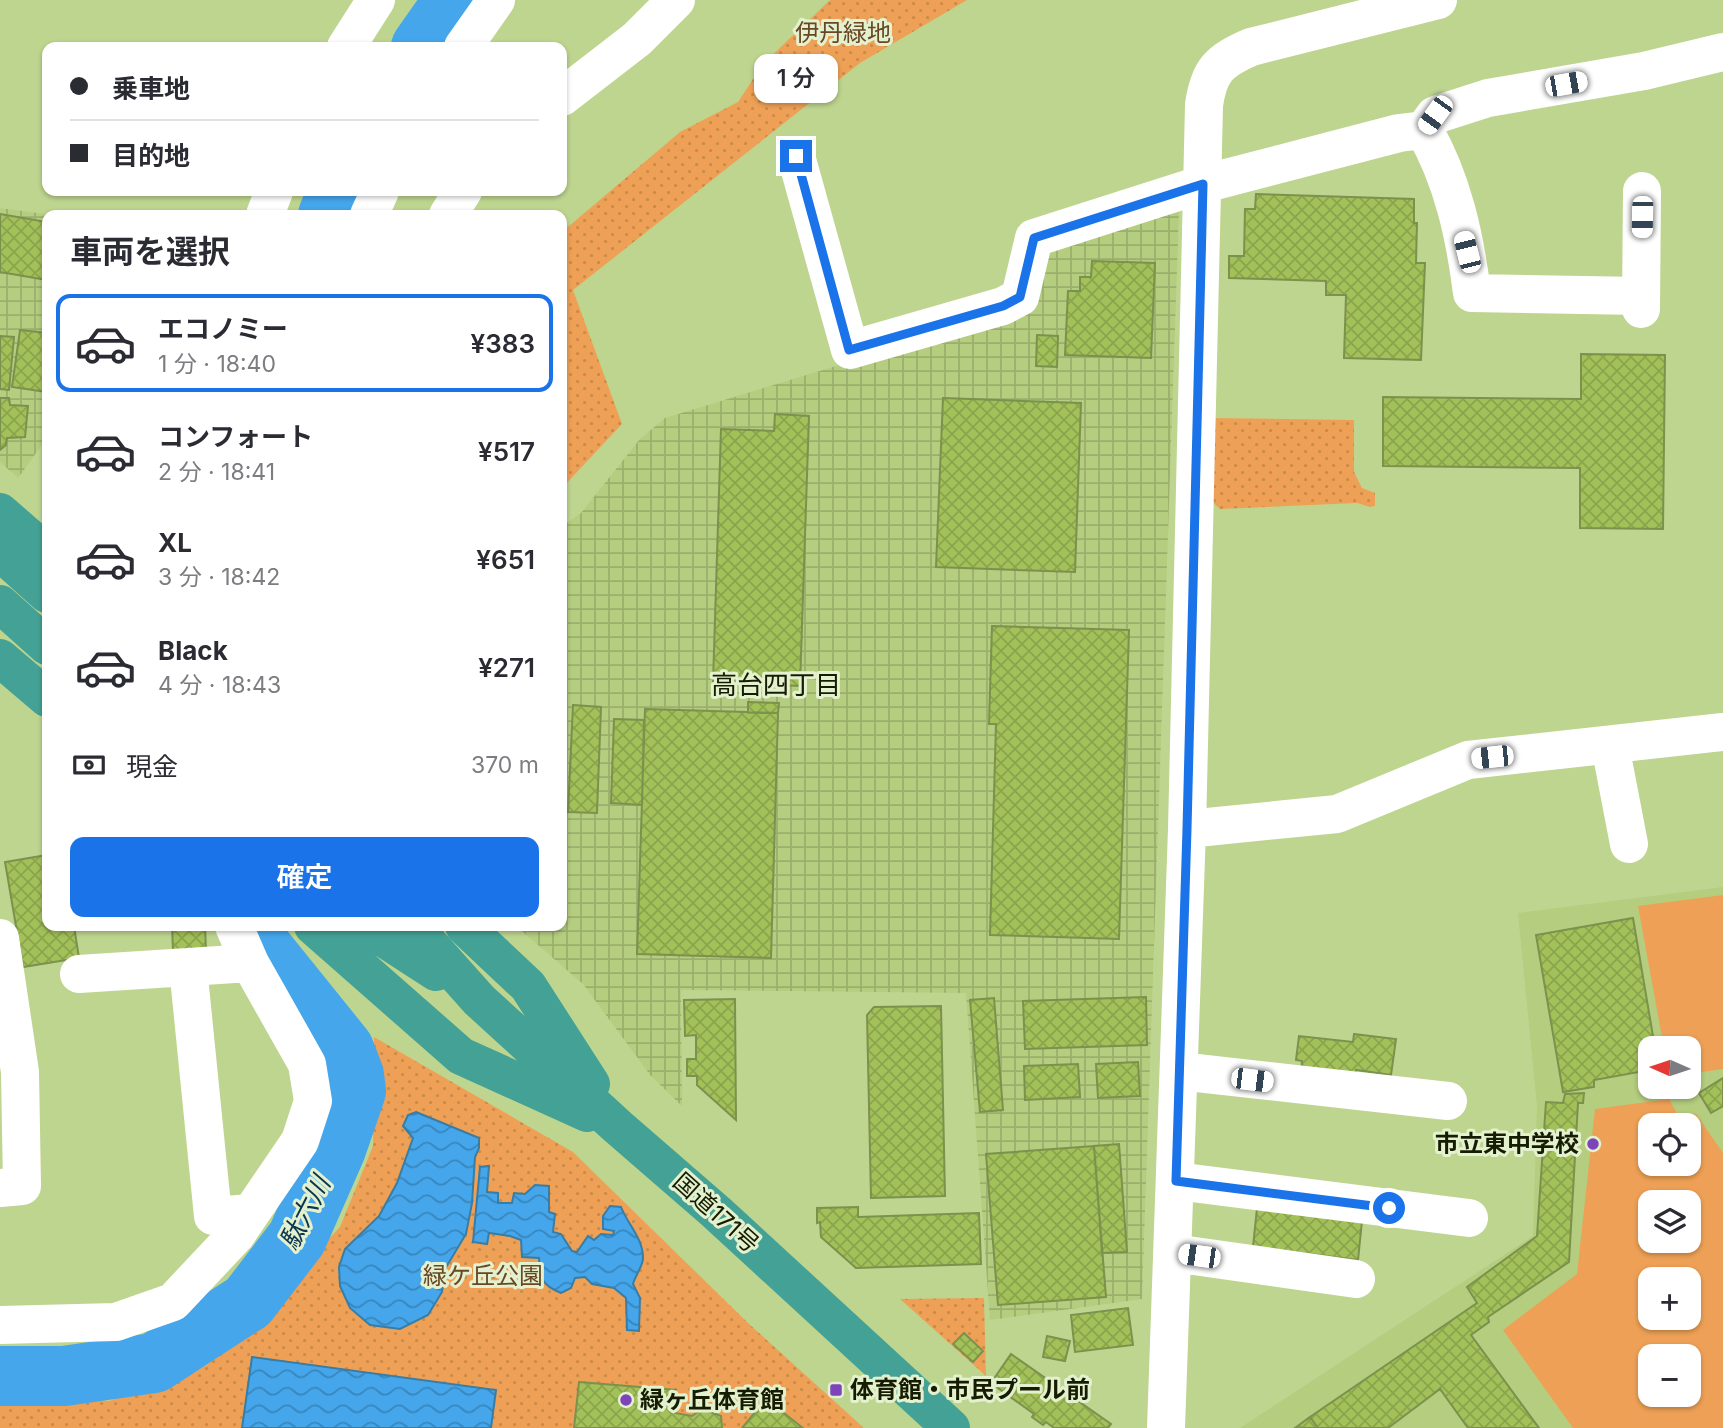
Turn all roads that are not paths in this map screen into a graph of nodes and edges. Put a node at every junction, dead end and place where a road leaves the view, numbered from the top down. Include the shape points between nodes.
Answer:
1 (376, 0) edge
2 (496, 0) edge
3 (676, 0) edge
4 (1437, 0) edge
5 (349, 42) edge
6 (467, 42) edge
7 (1723, 52) edge
8 (567, 93) edge
9 (1424, 130) junction
10 (796, 156) dead end
11 (1203, 184) junction
12 (1642, 191) dead end
13 (0, 512) edge
14 (42, 548) edge
15 (0, 552) edge
16 (42, 590) edge
17 (0, 604) edge
18 (42, 642) edge
19 (0, 658) edge
20 (42, 694) edge
21 (1723, 732) edge
22 (1610, 745) junction
23 (1187, 829) junction
24 (1629, 844) dead end
25 (236, 931) edge
26 (319, 931) edge
27 (373, 931) edge
28 (417, 931) edge
29 (469, 931) edge
30 (0, 938) edge
31 (250, 963) junction
32 (188, 967) junction
33 (79, 974) dead end
34 (479, 1000) junction
35 (1179, 1071) junction
36 (1448, 1101) dead end
37 (618, 1127) junction
38 (1176, 1181) junction
39 (0, 1188) edge
40 (251, 1213) junction
41 (1469, 1218) dead end
42 (1173, 1253) junction
43 (1356, 1279) dead end
44 (0, 1325) edge
45 (951, 1428) edge
46 (1166, 1428) edge

1 - 5 street
2 - 6 street
3 - 8 street via 637,39
4 - 11 street via 1259,44 1221,63 1210,78 1204,105
7 - 9 street via 1488,98 1435,115
9 - 11 street
9 - 12 street via 1455,203 1467,252 1471,307 1641,303
10 - 11 street via 849,350 1003,306 1020,297 1034,238
11 - 23 street
13 - 14 highway
15 - 16 highway
17 - 18 highway
19 - 20 highway
21 - 22 street
22 - 23 street via 1468,760 1337,814
22 - 24 street
23 - 35 street
25 - 31 street
26 - 37 highway via 461,1056
27 - 34 highway, 国道171号
28 - 34 highway, 国道171号
29 - 37 highway via 528,986
30 - 39 street via 20,1072 22,1186
31 - 32 street
31 - 40 street via 307,1064 313,1101 300,1140
32 - 33 street
32 - 40 street via 213,1216
34 - 37 highway, 国道171号
35 - 36 street via 1278,1071
35 - 38 street
37 - 45 highway, 国道171号
38 - 41 street
38 - 42 street
40 - 44 street via 173,1302 116,1322
42 - 43 street
42 - 46 street

